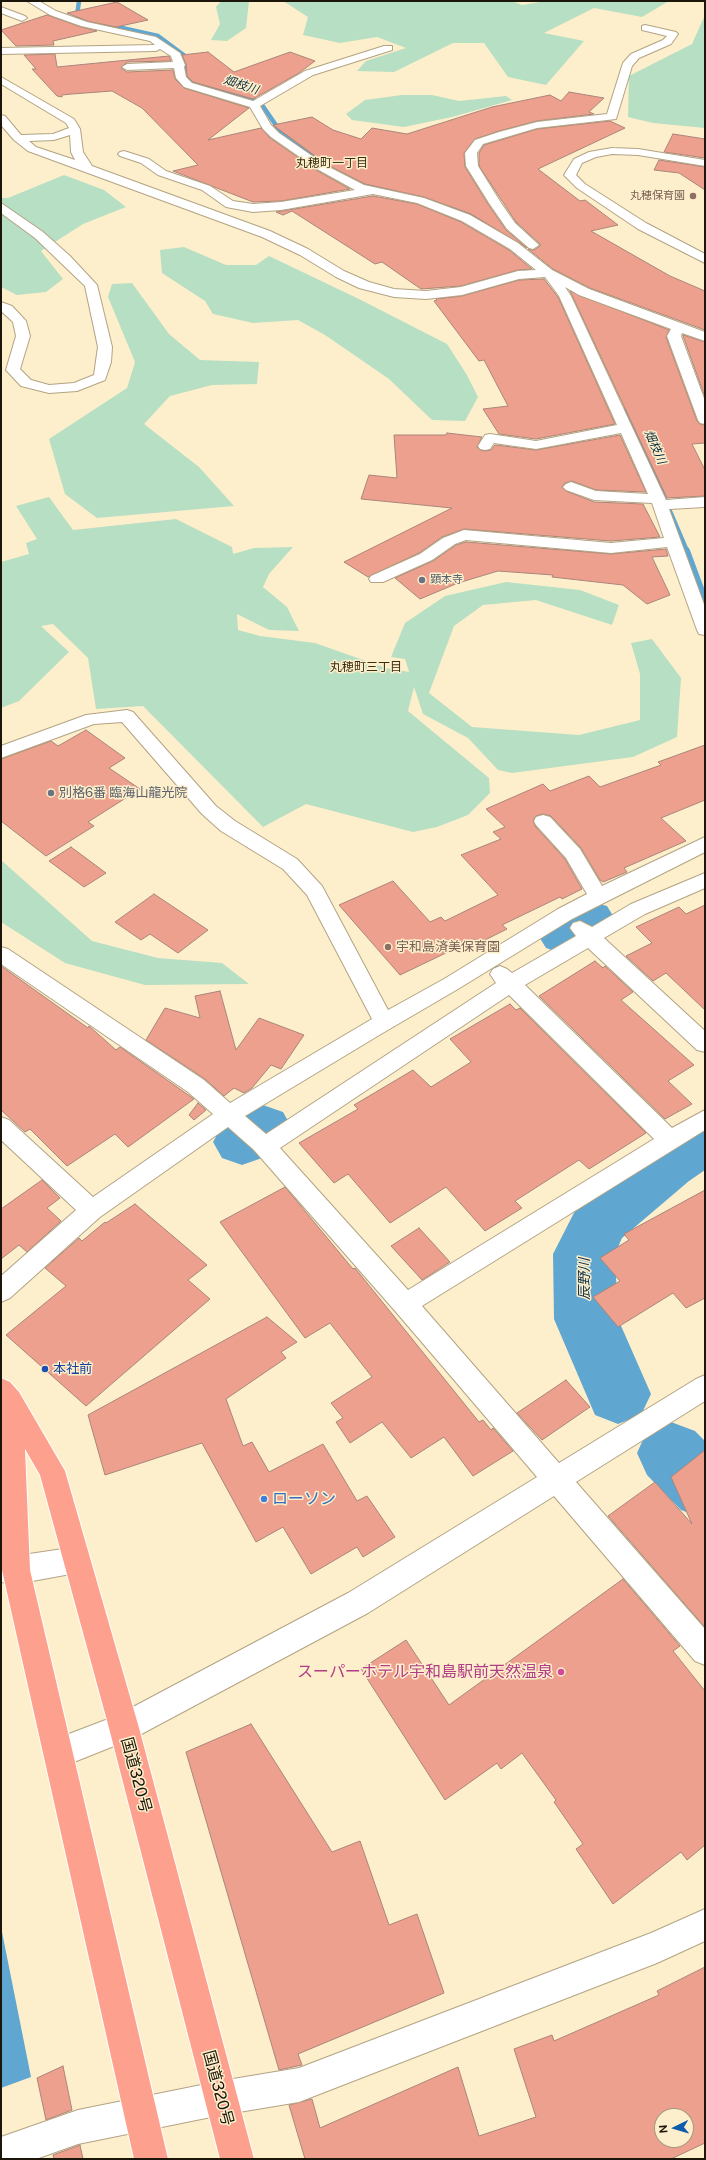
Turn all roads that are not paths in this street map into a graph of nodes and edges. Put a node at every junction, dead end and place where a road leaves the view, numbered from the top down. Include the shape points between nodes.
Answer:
1 (32, 1) edge
2 (1, 10) edge
3 (22, 18) dead end
4 (645, 28) dead end
5 (166, 47) junction
6 (388, 48) dead end
7 (1, 51) edge
8 (180, 65) junction
9 (127, 67) dead end
10 (1, 80) edge
11 (259, 102) junction
12 (1, 118) edge
13 (75, 130) junction
14 (18, 138) junction
15 (124, 154) dead end
16 (705, 163) edge
17 (88, 168) junction
18 (375, 191) junction
19 (1, 207) edge
20 (705, 259) edge
21 (548, 273) junction
22 (1, 306) edge
23 (678, 328) junction
24 (705, 337) edge
25 (705, 420) edge
26 (626, 428) junction
27 (485, 446) dead end
28 (571, 487) dead end
29 (705, 502) edge
30 (665, 503) junction
31 (675, 542) junction
32 (377, 579) dead end
33 (705, 630) edge
34 (1, 752) edge
35 (544, 821) dead end
36 (705, 844) edge
37 (705, 880) edge
38 (598, 896) junction
39 (578, 926) junction
40 (1, 954) edge
41 (487, 962) junction
42 (510, 984) junction
43 (384, 1022) junction
44 (705, 1044) edge
45 (705, 1119) edge
46 (1, 1126) edge
47 (250, 1134) junction
48 (671, 1141) junction
49 (92, 1210) junction
50 (1, 1291) edge
51 (405, 1304) junction
52 (705, 1387) edge
53 (6, 1395) edge
54 (557, 1480) junction
55 (76, 1560) junction
56 (8, 1569) edge
57 (705, 1651) edge
58 (124, 1728) junction
59 (59, 1753) junction
60 (705, 1925) edge
61 (221, 2098) junction
62 (142, 2115) junction
63 (1, 2154) edge
64 (152, 2159) edge
65 (237, 2159) edge

1 - 5 street via 66,18 153,39
2 - 3 street
4 - 21 street via 673,34 667,42 634,56 627,65 612,117 537,125 479,142 470,153 472,166 511,226 545,254 550,264
5 - 7 street
5 - 8 street via 176,55
6 - 11 street via 309,73
8 - 9 street
8 - 11 street via 181,78 188,85
10 - 13 street via 70,121
11 - 18 street via 267,127 275,135 321,167 360,188
12 - 14 street
13 - 14 street via 54,137
13 - 17 street via 77,152
14 - 17 street via 32,149
15 - 18 street via 145,161 162,173 206,188 230,204 253,208
16 - 20 street via 638,152 612,151 578,160 570,175 581,186 642,226
17 - 21 street via 266,234 304,252 340,274 364,285 394,293 462,291 518,275
18 - 21 street via 420,200 466,218 514,246
19 - 22 street via 39,235 91,285 105,347 100,377 77,387 49,389 26,383 13,370 23,336 19,322
21 - 23 street via 584,292
21 - 26 street via 565,296
23 - 24 street
23 - 25 street via 674,336
26 - 27 street via 536,444 490,438
26 - 30 street
28 - 30 street via 594,495
29 - 30 street
30 - 31 street
31 - 32 street via 611,548 464,535 449,541 426,557
31 - 33 street
34 - 43 street via 92,719 127,716 209,810 228,826 290,864 315,891
35 - 38 street via 573,854
36 - 38 street
37 - 39 street via 638,909
38 - 39 street
39 - 41 street
39 - 42 street
39 - 44 street
40 - 47 street via 196,1086
41 - 42 street
41 - 43 street
42 - 47 street
42 - 48 street
43 - 47 street
45 - 48 street
46 - 49 street
47 - 49 street
47 - 51 street
48 - 51 street
49 - 50 street
51 - 54 street
52 - 54 street
53 - 55 highway, 国道320号 via 52,1471
53 - 56 highway, 国道320号
54 - 57 street
54 - 58 street via 358,1604
55 - 56 street
55 - 58 highway, 国道320号
56 - 59 highway, 国道320号
58 - 59 street
58 - 61 highway, 国道320号
59 - 62 highway, 国道320号
60 - 61 street via 657,1947 299,2085
61 - 62 street
61 - 65 highway, 国道320号
62 - 63 street via 78,2127
62 - 64 highway, 国道320号

